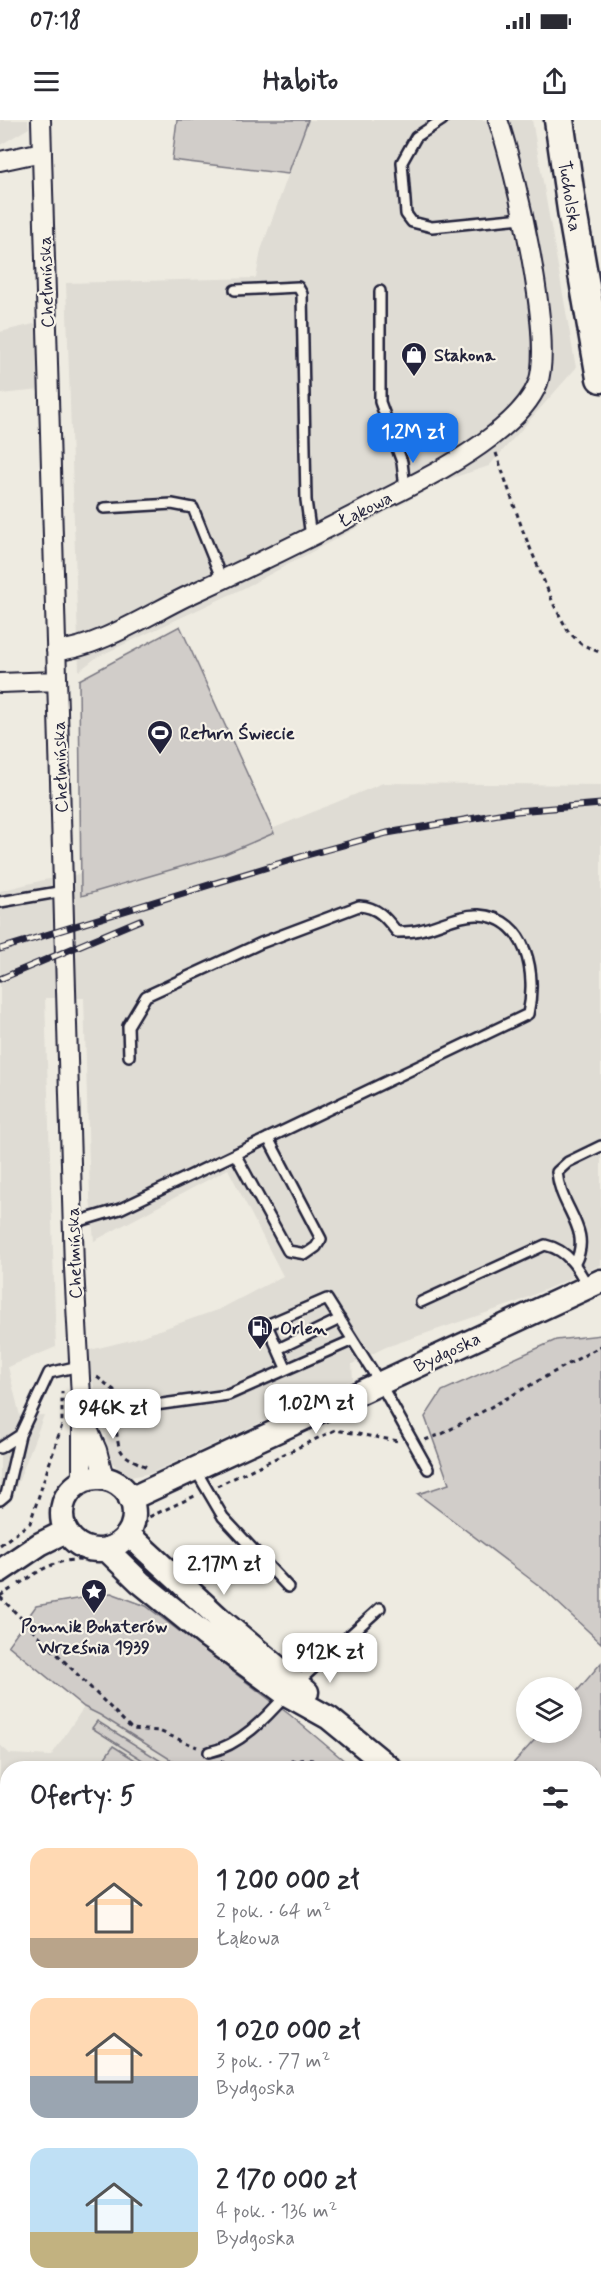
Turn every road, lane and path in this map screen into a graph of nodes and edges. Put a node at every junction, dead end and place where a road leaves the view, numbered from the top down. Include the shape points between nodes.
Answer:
1 (41, 120) edge
2 (442, 120) edge
3 (498, 120) edge
4 (559, 120) edge
5 (42, 152) junction
6 (0, 161) edge
7 (522, 218) junction
8 (235, 290) dead end
9 (380, 291) dead end
10 (601, 378) edge
11 (491, 437) junction
12 (405, 489) junction
13 (104, 508) dead end
14 (311, 537) junction
15 (222, 580) junction
16 (56, 651) junction
17 (601, 653) edge
18 (57, 681) junction
19 (0, 682) edge
20 (64, 891) junction
21 (0, 902) edge
22 (129, 1056) dead end
23 (268, 1138) junction
24 (601, 1146) edge
25 (235, 1154) junction
26 (73, 1223) junction
27 (575, 1263) junction
28 (595, 1284) edge
29 (421, 1302) dead end
30 (340, 1319) junction
31 (353, 1340) junction
32 (601, 1346) edge
33 (278, 1349) junction
34 (286, 1368) junction
35 (77, 1370) junction
36 (380, 1383) junction
37 (116, 1410) junction
38 (82, 1415) junction
39 (20, 1435) junction
40 (411, 1441) junction
41 (0, 1448) edge
42 (147, 1467) dead end
43 (195, 1469) junction
44 (428, 1469) dead end
45 (93, 1480) junction
46 (206, 1491) junction
47 (130, 1499) junction
48 (0, 1500) edge
49 (66, 1531) junction
50 (136, 1532) junction
51 (0, 1545) edge
52 (106, 1549) junction
53 (0, 1571) edge
54 (288, 1587) dead end
55 (0, 1597) edge
56 (380, 1608) dead end
57 (291, 1689) junction
58 (209, 1752) junction
59 (222, 1761) edge
60 (297, 1761) edge
61 (312, 1761) edge
62 (381, 1761) edge

1 - 5 street, Chełmińska
2 - 7 lane via 416,137 402,162 406,214 412,222 432,227
3 - 7 street, Łąkowa
4 - 10 main road, Tucholska
5 - 6 street
5 - 16 street, Chełmińska
7 - 11 street, Łąkowa via 543,358 537,384 522,408
8 - 14 lane via 298,287 302,294 306,500
9 - 12 lane via 380,402 402,462
11 - 12 street, Łąkowa
11 - 17 path via 523,531 554,605 574,637
12 - 14 street, Łąkowa
13 - 15 lane via 172,504 193,508
14 - 15 street, Łąkowa
15 - 16 street, Łąkowa via 91,642
16 - 18 street, Chełmińska
18 - 19 street
18 - 20 street, Chełmińska
20 - 21 lane
20 - 26 street, Chełmińska
22 - 23 lane via 128,1026 146,996 261,943 359,906 381,912 397,932 478,915 516,931 525,948 532,994 528,1014
23 - 25 lane
23 - 25 lane via 321,1239 306,1254 288,1251
24 - 27 lane via 568,1162 557,1172 558,1190 582,1236 582,1251
25 - 26 lane via 120,1209
26 - 35 street, Chełmińska
27 - 28 lane
27 - 29 lane via 556,1247 545,1245
28 - 36 street, Bydgoska
30 - 31 lane
30 - 33 lane
30 - 33 lane via 327,1299 267,1325
31 - 34 lane
31 - 36 lane
32 - 40 path via 442,1434
33 - 34 lane
34 - 37 lane via 228,1395
35 - 37 path via 114,1390
35 - 38 street, Chełmińska
35 - 39 lane via 49,1373
35 - 51 path via 30,1523
36 - 40 lane
36 - 43 street, Bydgoska
37 - 38 lane
37 - 42 path via 118,1448 123,1456
38 - 45 street, Chełmińska via 97,1450
39 - 41 lane
39 - 48 lane via 6,1495
40 - 44 lane
40 - 46 path via 334,1430
43 - 46 lane
43 - 47 street, Bydgoska
45 - 47 street via 124,1489
45 - 49 street via 66,1498 62,1509
46 - 50 path via 149,1517
46 - 54 lane via 223,1517
47 - 50 street
49 - 52 street via 83,1547
49 - 53 street
50 - 52 street
50 - 57 street
52 - 57 street via 195,1627
55 - 58 path via 132,1729 159,1731
56 - 57 lane
57 - 58 lane via 266,1718 223,1749
57 - 62 street via 314,1697 328,1718
58 - 59 path
60 - 61 path

